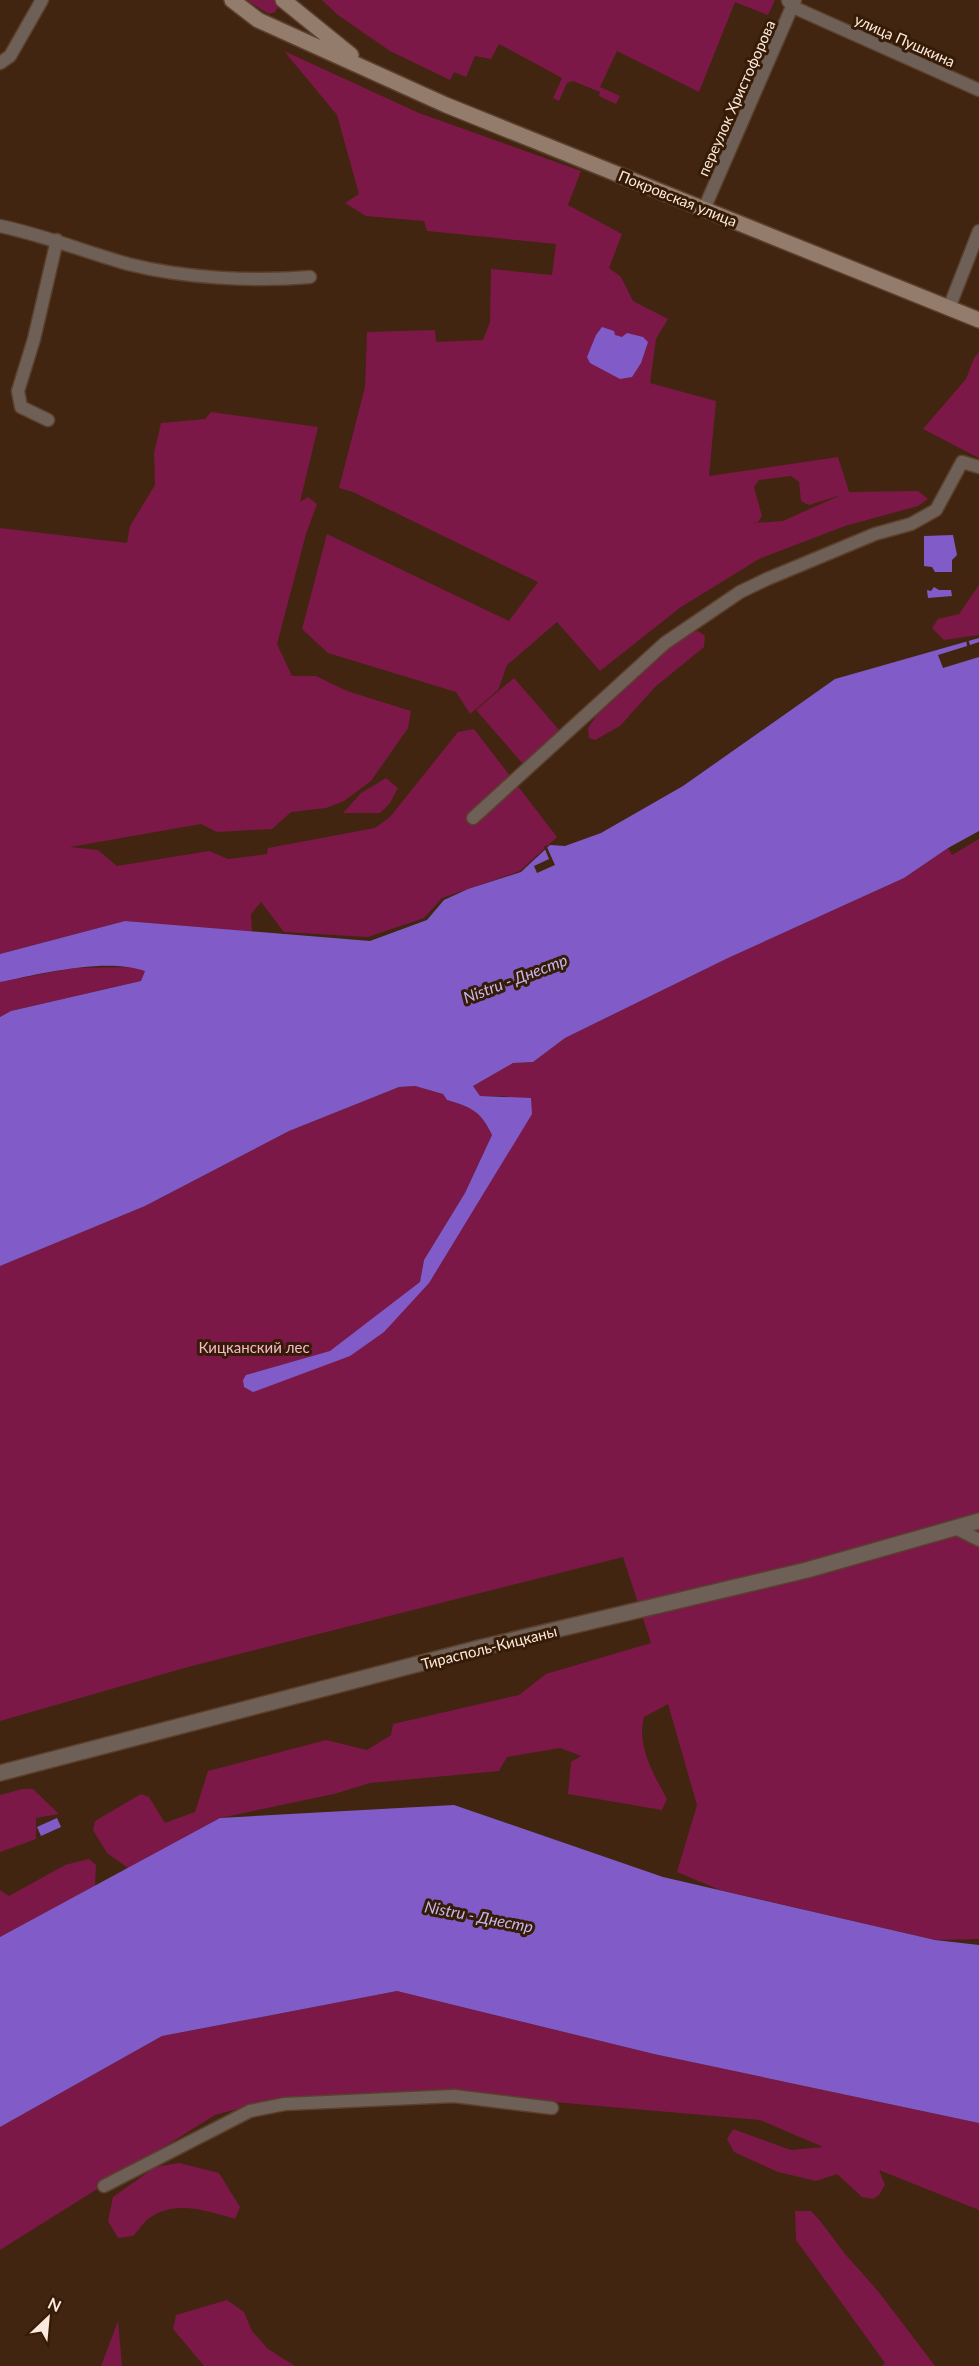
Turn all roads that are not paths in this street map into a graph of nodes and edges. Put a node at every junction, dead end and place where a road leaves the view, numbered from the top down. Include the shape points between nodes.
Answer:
1 (42, 0) edge
2 (223, 0) edge
3 (232, 0) edge
4 (285, 2) edge
5 (792, 2) edge
6 (247, 13) junction
7 (270, 26) junction
8 (0, 63) edge
9 (378, 75) junction
10 (979, 90) edge
11 (704, 209) junction
12 (0, 226) edge
13 (979, 231) edge
14 (57, 240) junction
15 (310, 277) dead end
16 (949, 308) junction
17 (979, 320) edge
18 (48, 420) dead end
19 (979, 467) edge
20 (473, 818) dead end
21 (979, 1521) edge
22 (955, 1528) junction
23 (979, 1540) edge
24 (0, 1773) edge
25 (552, 2108) dead end
26 (104, 2186) dead end

1 - 8 street via 9,56
2 - 6 street, Покровская улица
3 - 6 main road
4 - 7 main road via 283,16
4 - 9 main road, Покровская улица
5 - 10 street, улица Пушкина
5 - 11 street, переулок Христофорова
6 - 7 main road, Покровская улица
7 - 9 main road, Покровская улица
9 - 11 main road, Покровская улица
11 - 16 main road, Покровская улица
12 - 14 street
13 - 16 street
14 - 15 street via 149,268 242,279
14 - 18 street via 18,391 21,407
16 - 17 main road, Покровская улица
19 - 20 street via 962,462 936,510 911,524 875,534 740,592 664,643
21 - 22 street, Тирасполь-Кицканы
22 - 23 street
22 - 24 street, Тирасполь-Кицканы via 807,1570 480,1648
25 - 26 street via 454,2096 285,2104 250,2111

